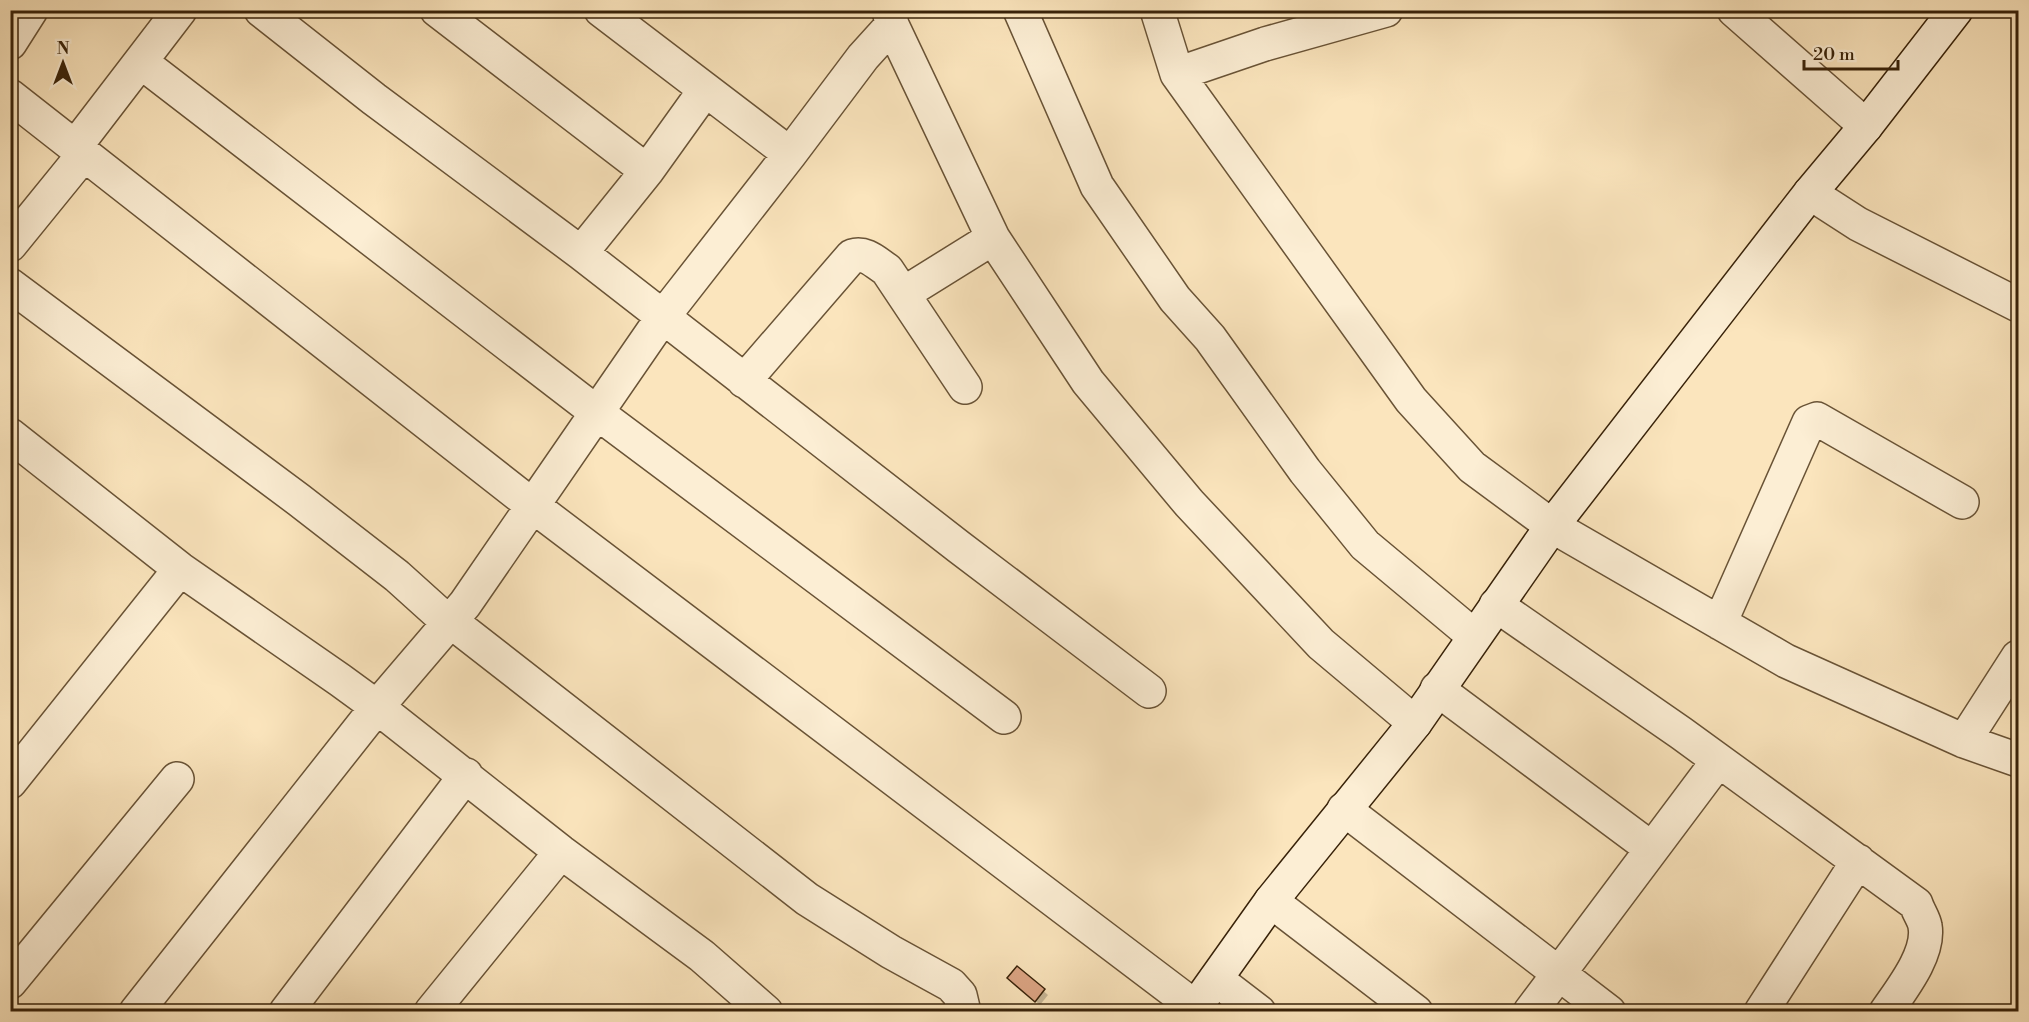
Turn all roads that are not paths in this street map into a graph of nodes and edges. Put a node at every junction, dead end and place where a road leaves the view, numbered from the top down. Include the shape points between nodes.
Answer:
1 (31, 10) edge
2 (180, 10) edge
3 (261, 10) edge
4 (437, 10) edge
5 (601, 10) edge
6 (1020, 10) edge
7 (1157, 10) edge
8 (1386, 10) edge
9 (1956, 10) edge
10 (1747, 15) edge
11 (891, 18) edge
12 (10, 43) edge
13 (141, 62) junction
14 (1177, 74) junction
15 (705, 90) junction
16 (10, 96) edge
17 (1866, 126) junction
18 (80, 150) junction
19 (790, 154) junction
20 (647, 171) junction
21 (1810, 193) junction
22 (993, 238) junction
23 (10, 245) edge
24 (582, 253) junction
25 (10, 285) edge
26 (903, 294) junction
27 (2019, 305) edge
28 (662, 318) junction
29 (744, 381) junction
30 (964, 387) dead end
31 (596, 412) junction
32 (10, 435) edge
33 (1962, 502) dead end
34 (533, 506) junction
35 (1552, 526) junction
36 (180, 569) junction
37 (1496, 605) junction
38 (448, 622) junction
39 (1720, 623) junction
40 (1474, 636) junction
41 (2019, 657) edge
42 (1437, 689) junction
43 (1149, 691) dead end
44 (377, 707) junction
45 (1004, 717) dead end
46 (1415, 723) junction
47 (1964, 741) junction
48 (2019, 760) edge
49 (1718, 761) junction
50 (466, 775) junction
51 (177, 779) dead end
52 (10, 782) edge
53 (1344, 809) junction
54 (1652, 849) junction
55 (561, 852) junction
56 (1858, 861) junction
57 (1270, 901) junction
58 (1558, 973) junction
59 (1216, 979) junction
60 (10, 982) edge
61 (1194, 1009) edge
62 (136, 1011) edge
63 (286, 1011) edge
64 (431, 1011) edge
65 (766, 1011) edge
66 (964, 1011) edge
67 (1259, 1011) edge
68 (1416, 1011) edge
69 (1530, 1011) edge
70 (1609, 1011) edge
71 (1761, 1011) edge
72 (1886, 1011) edge

1 - 12 street
2 - 13 street
3 - 24 street
4 - 20 street
5 - 15 street
6 - 40 street via 1097,186 1176,299 1210,338 1305,471 1365,544
7 - 14 street
8 - 14 street
9 - 17 street
10 - 17 street
11 - 19 street
11 - 22 street
13 - 18 street
13 - 31 street
14 - 35 street via 1412,400 1472,467
15 - 19 street
15 - 20 street
16 - 18 street
17 - 21 street
18 - 23 street
18 - 34 street
19 - 28 street
20 - 24 street
21 - 27 street via 1858,224
21 - 35 street
22 - 26 street
22 - 46 street via 1088,382 1189,503 1321,644
24 - 28 street
25 - 38 street via 317,514 397,576
26 - 29 street via 886,270 870,257 852,256
26 - 30 street
28 - 29 street
28 - 31 street
29 - 43 street
31 - 34 street
31 - 45 street
32 - 36 street
33 - 39 street via 1817,419 1809,422
34 - 38 street via 465,604
34 - 61 street
35 - 37 street
35 - 39 street
36 - 44 street
36 - 52 street
37 - 40 street
37 - 49 street
38 - 44 street
38 - 66 street via 807,899 951,985 960,995
39 - 47 street via 1786,661
40 - 42 street
41 - 47 street
42 - 46 street
42 - 54 street
44 - 50 street
44 - 62 street
46 - 53 street
47 - 48 street
49 - 54 street
49 - 56 street
50 - 55 street
50 - 63 street
51 - 60 street
53 - 57 street
53 - 58 street
54 - 58 street
55 - 64 street
55 - 65 street via 702,956
56 - 71 street
56 - 72 street via 1916,904 1925,926 1924,943 1914,971
57 - 59 street
57 - 68 street
58 - 69 street
58 - 70 street
59 - 61 street
59 - 67 street

